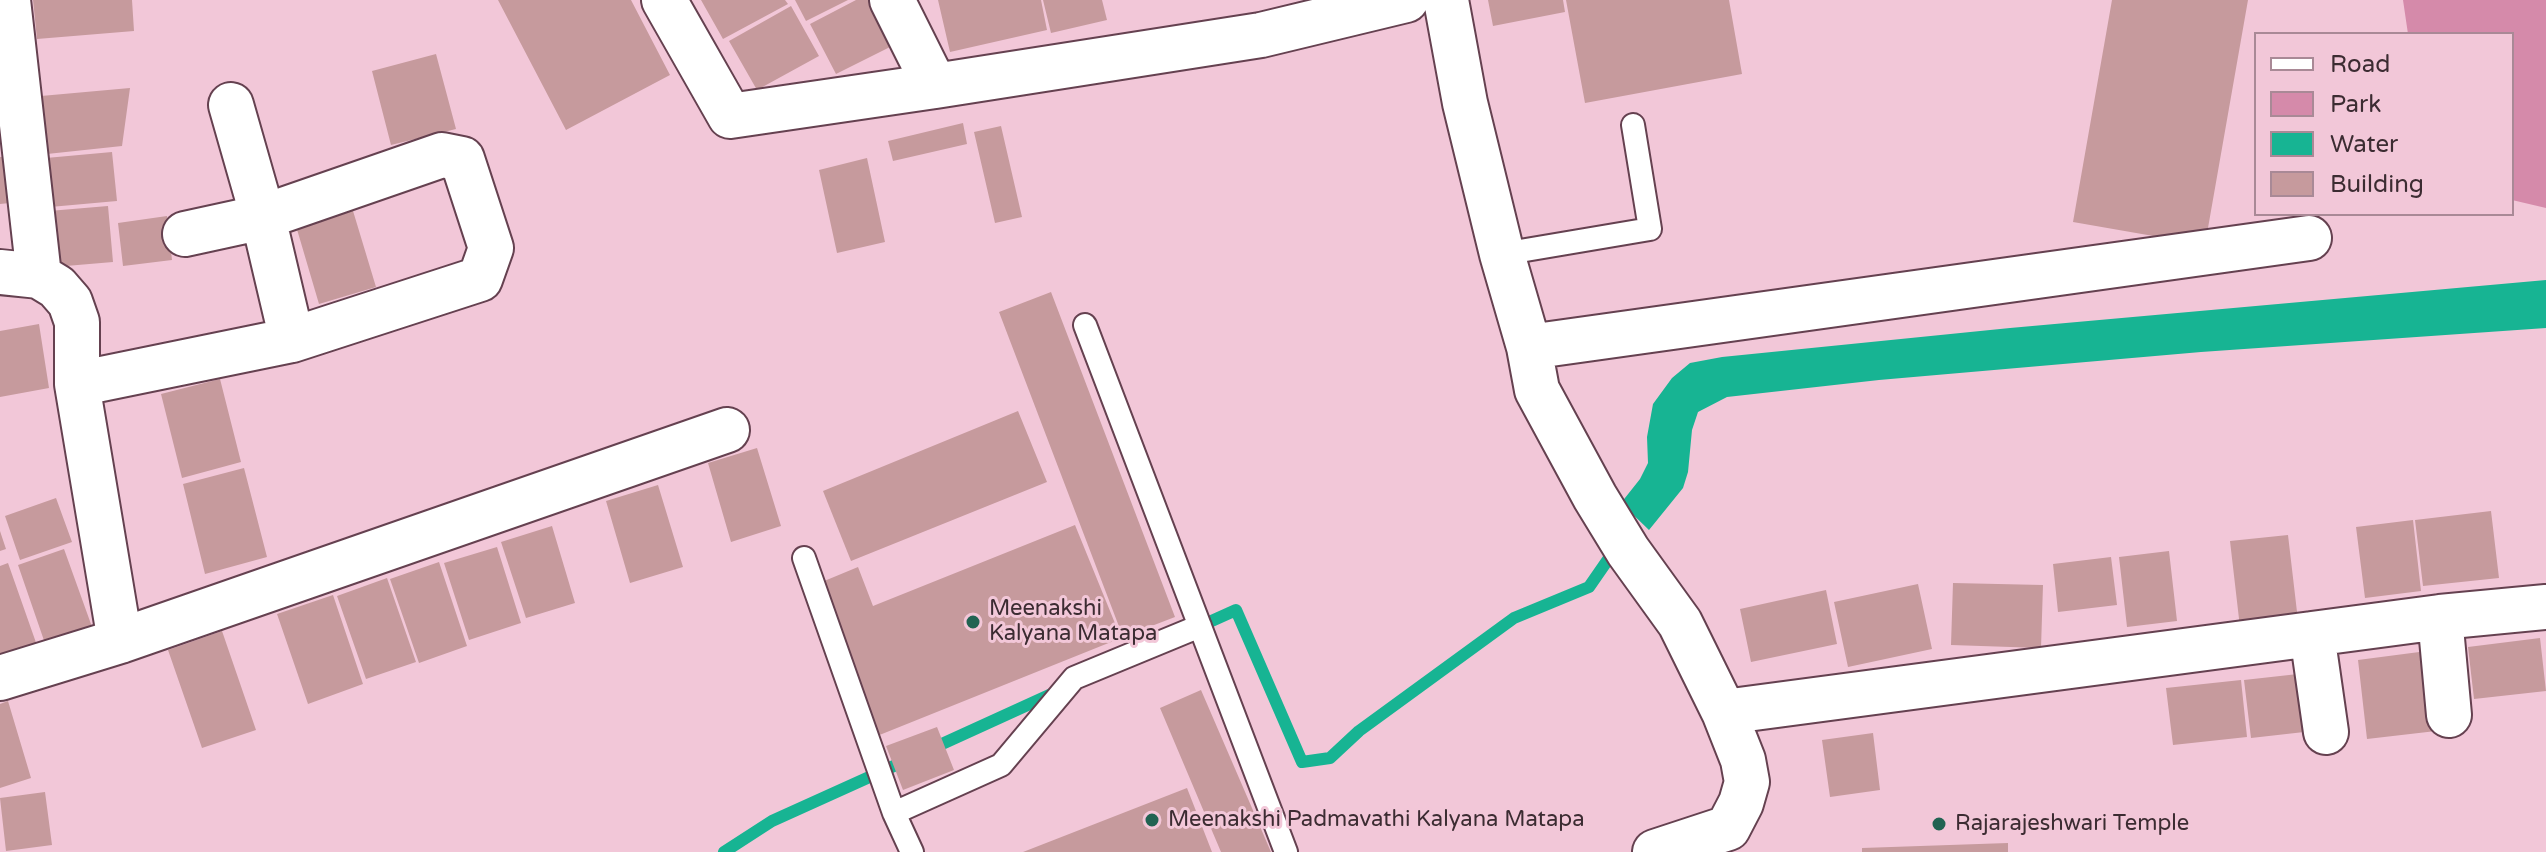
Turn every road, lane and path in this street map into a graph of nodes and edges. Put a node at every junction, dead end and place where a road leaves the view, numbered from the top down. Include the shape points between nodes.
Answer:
1 (8, 0) edge
2 (664, 0) edge
3 (892, 0) edge
4 (1406, 0) edge
5 (1446, 0) edge
6 (935, 86) junction
7 (231, 105) dead end
8 (1633, 125) dead end
9 (263, 217) junction
10 (185, 234) dead end
11 (2309, 238) dead end
12 (1502, 254) junction
13 (20, 274) edge
14 (1085, 325) dead end
15 (292, 340) junction
16 (1529, 347) junction
17 (77, 384) junction
18 (727, 430) dead end
19 (804, 558) dead end
20 (2546, 607) edge
21 (2440, 617) junction
22 (1200, 626) junction
23 (2312, 634) junction
24 (120, 641) junction
25 (0, 678) edge
26 (1724, 712) junction
27 (2449, 715) dead end
28 (2326, 732) dead end
29 (894, 813) junction
30 (912, 852) edge
31 (1286, 852) edge
32 (1655, 852) edge

1 - 13 street
2 - 6 street via 730,116
3 - 6 street
4 - 6 street via 1261,35
5 - 12 street
7 - 9 street
8 - 12 lane via 1650,229
9 - 10 street
9 - 15 street
9 - 15 street via 442,155 462,159 491,248 480,279
11 - 16 street
12 - 16 street
13 - 17 street via 57,287 70,302 77,322
14 - 22 lane
15 - 17 street
16 - 26 street via 1537,390 1621,538 1680,623
17 - 24 street
18 - 24 street
19 - 29 lane
20 - 21 street
21 - 23 street
21 - 27 street
22 - 29 lane via 1074,678 1001,765
22 - 31 lane
23 - 26 street
23 - 28 street
24 - 25 street
26 - 32 street via 1743,760 1747,782 1741,803 1728,828
29 - 30 lane

